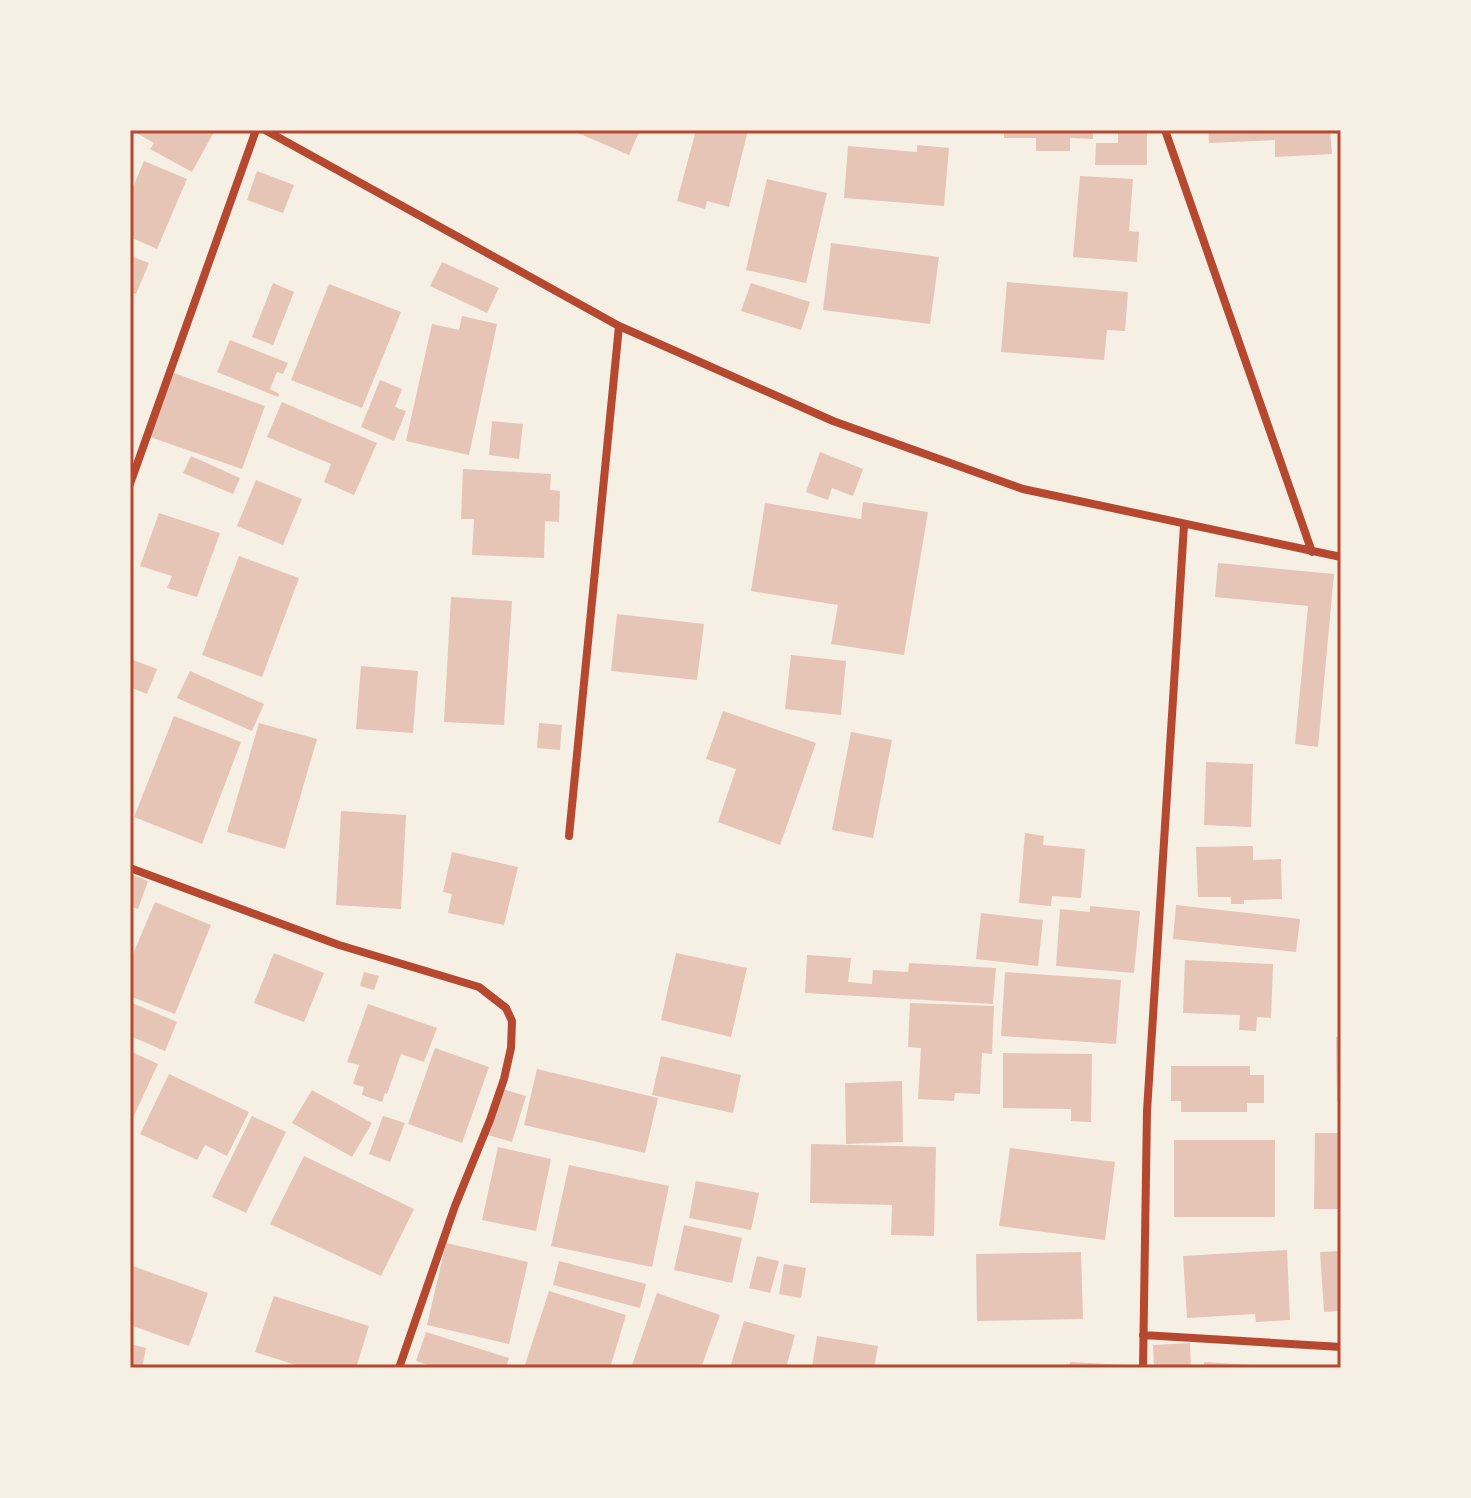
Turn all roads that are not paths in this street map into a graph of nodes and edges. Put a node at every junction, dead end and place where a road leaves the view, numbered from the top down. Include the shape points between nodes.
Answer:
1 (256, 130) edge
2 (265, 130) edge
3 (1165, 130) edge
4 (619, 326) junction
5 (130, 484) edge
6 (1184, 525) junction
7 (1312, 552) junction
8 (1341, 557) edge
9 (569, 836) dead end
10 (130, 868) edge
11 (1143, 1335) junction
12 (1341, 1347) edge
13 (399, 1368) edge
14 (1143, 1368) edge

1 - 5 street
2 - 4 street
3 - 7 street
4 - 6 street via 833,421 1023,489
4 - 9 street
6 - 7 street
6 - 11 street via 1147,1111
7 - 8 street
10 - 13 street via 339,945 479,987 506,1008 512,1021 504,1079
11 - 12 street
11 - 14 street

